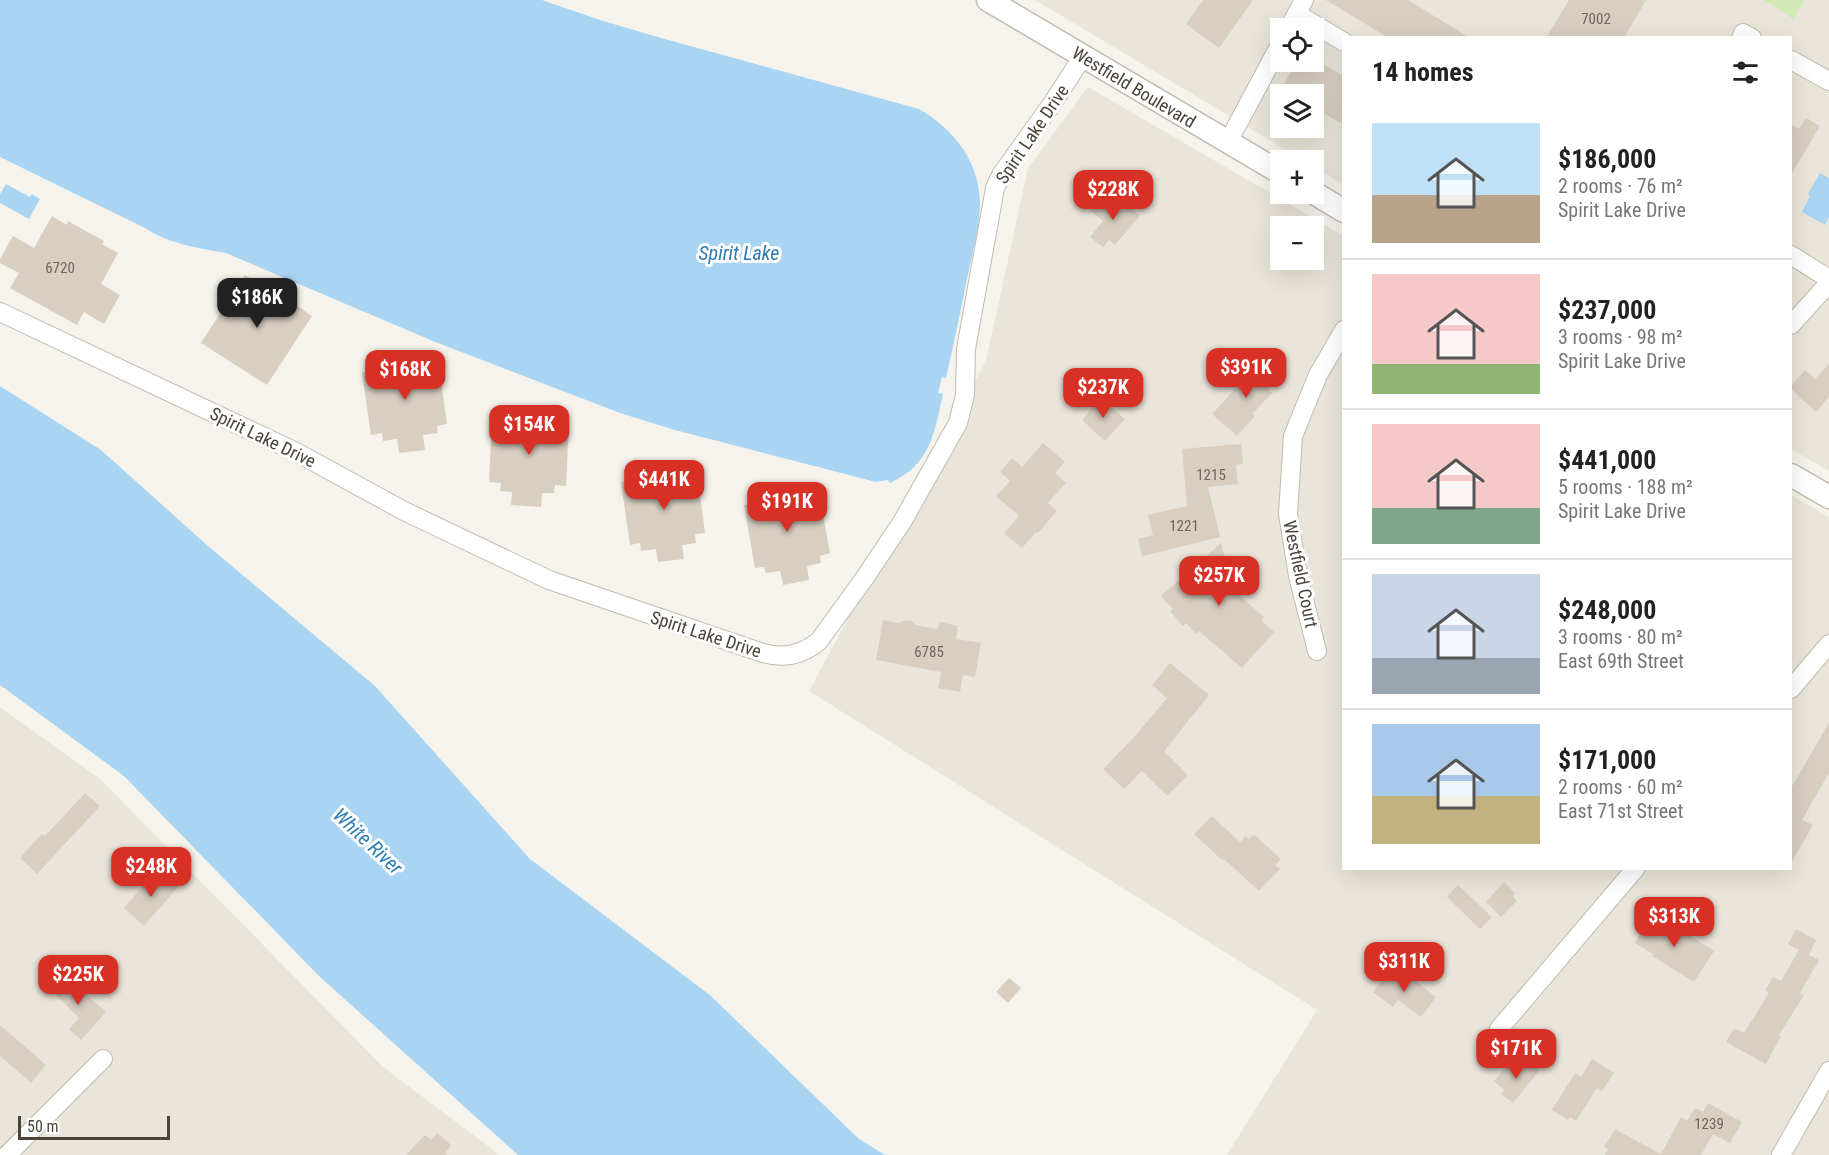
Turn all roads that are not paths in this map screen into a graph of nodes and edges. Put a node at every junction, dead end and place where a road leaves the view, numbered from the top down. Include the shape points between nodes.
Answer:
1 (988, 0) edge
2 (1296, 14) edge
3 (1342, 41) edge
4 (1083, 56) junction
5 (1792, 61) edge
6 (1270, 64) edge
7 (1829, 81) edge
8 (1228, 142) junction
9 (1270, 167) edge
10 (1324, 199) edge
11 (1342, 210) edge
12 (1792, 256) edge
13 (1829, 281) edge
14 (0, 312) edge
15 (1792, 324) edge
16 (1342, 333) edge
17 (1792, 476) edge
18 (1829, 498) edge
19 (1829, 644) edge
20 (1317, 651) dead end
21 (1792, 688) edge
22 (1634, 870) edge
23 (1499, 1029) dead end
24 (103, 1059) dead end
25 (1829, 1071) edge
26 (7, 1155) edge
27 (1781, 1155) edge

1 - 4 street, Westfield Boulevard
2 - 3 street
4 - 8 street, Westfield Boulevard
4 - 14 street, Spirit Lake Drive via 995,188 966,349 963,408 952,437 902,522 819,641 787,656 760,652 549,580 404,511 296,452
5 - 7 street
6 - 8 street
8 - 9 street, Westfield Boulevard
10 - 11 street
12 - 13 street
13 - 15 street
16 - 20 street, Westfield Court via 1318,375 1293,436 1288,514 1298,576
17 - 18 street
19 - 21 street
22 - 23 street
24 - 26 street
25 - 27 street

